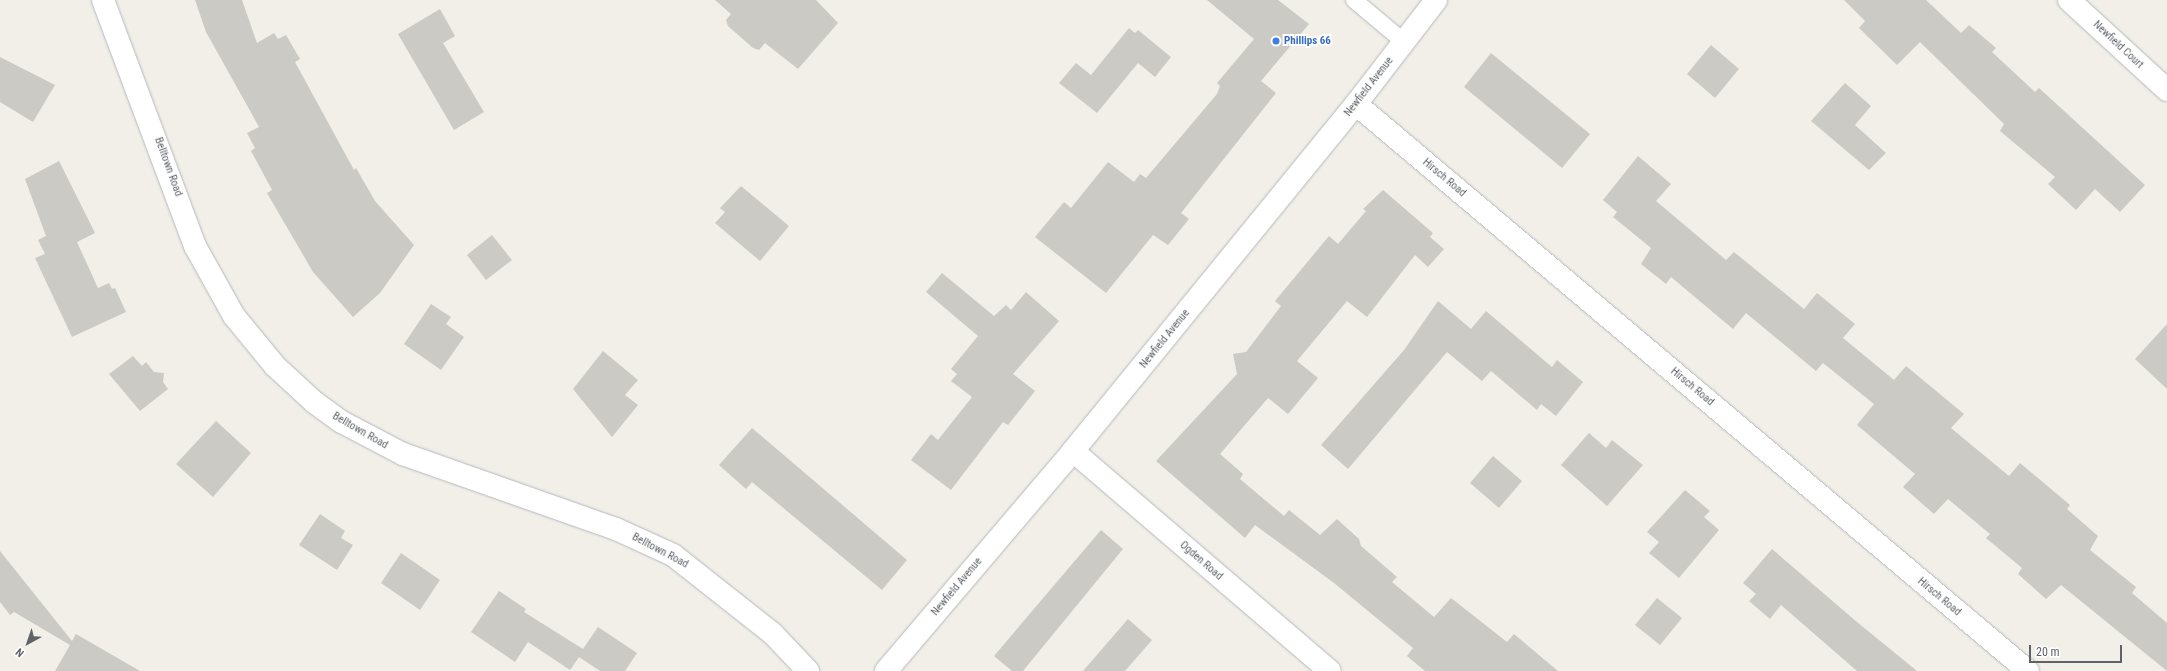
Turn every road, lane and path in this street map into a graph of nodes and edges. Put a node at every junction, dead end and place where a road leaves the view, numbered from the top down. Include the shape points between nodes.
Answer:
1 (103, 0) edge
2 (1354, 0) edge
3 (1436, 0) edge
4 (2069, 0) edge
5 (1404, 42) junction
6 (2167, 90) edge
7 (1356, 104) junction
8 (1072, 451) junction
9 (808, 671) edge
10 (886, 671) edge
11 (1330, 671) edge
12 (2028, 671) edge

1 - 9 street, Belltown Road via 195,246 234,316 275,366 330,414 403,454 616,529 673,555 767,630
2 - 5 lane
3 - 5 street, Newfield Avenue
4 - 6 street, Newfield Court
5 - 7 street, Newfield Avenue
7 - 8 street, Newfield Avenue
7 - 12 street, Hirsch Road
8 - 10 street, Newfield Avenue
8 - 11 street, Ogden Road

